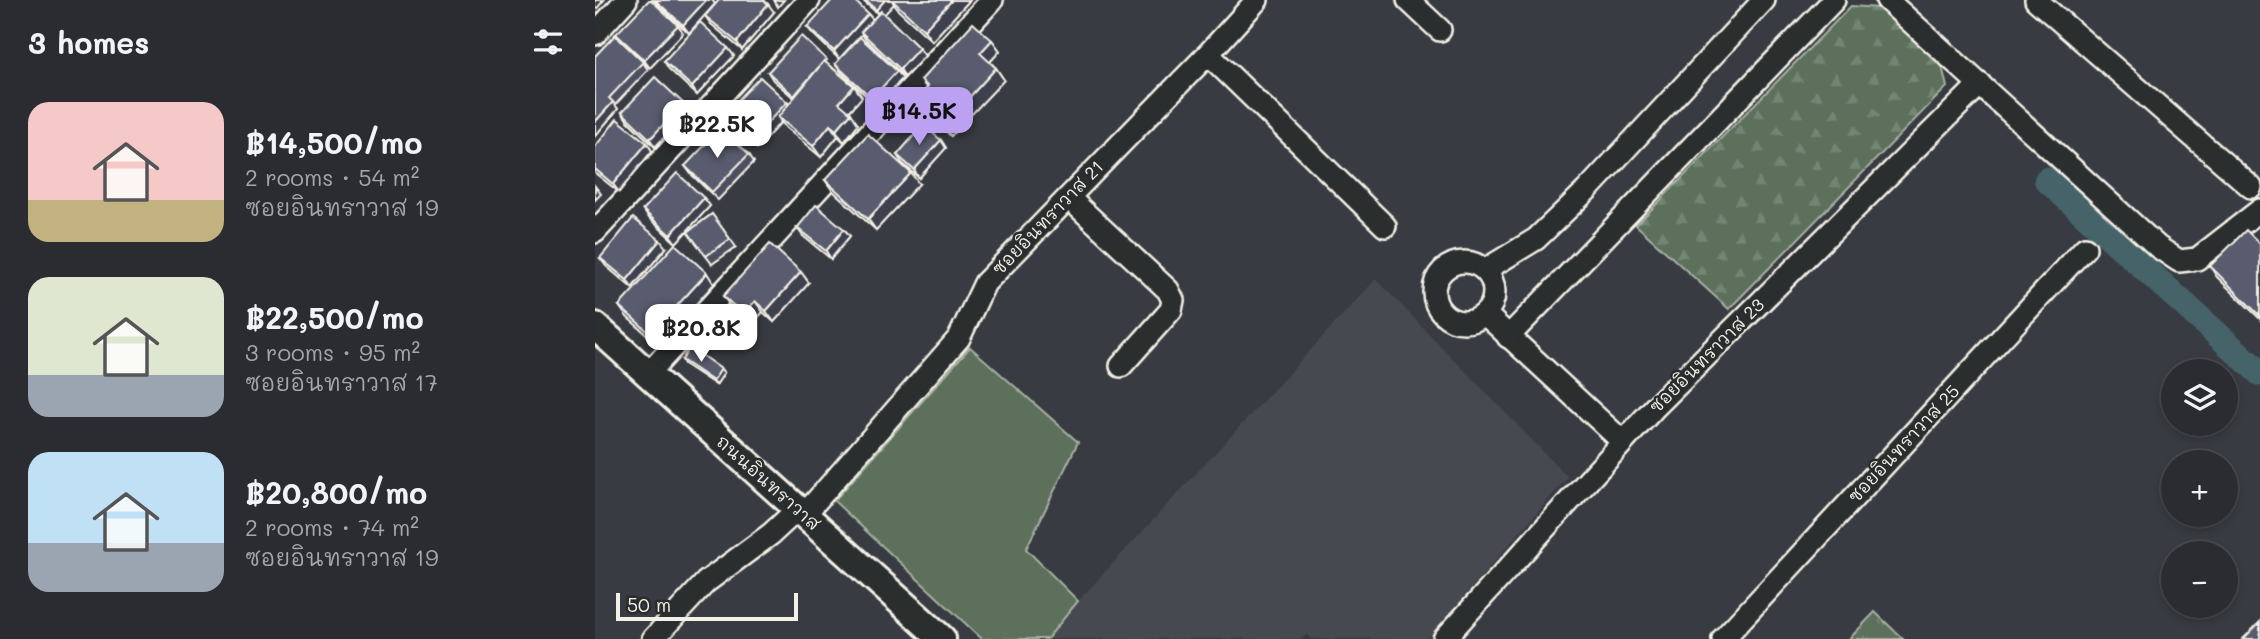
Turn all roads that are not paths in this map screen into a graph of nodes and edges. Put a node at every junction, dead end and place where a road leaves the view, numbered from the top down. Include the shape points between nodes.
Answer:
1 (626, 0) edge
2 (809, 0) edge
3 (992, 0) edge
4 (1257, 0) edge
5 (1408, 0) edge
6 (1764, 0) edge
7 (1834, 0) edge
8 (1887, 0) edge
9 (2036, 0) edge
10 (1440, 30) dead end
11 (595, 34) edge
12 (1209, 54) junction
13 (1980, 84) junction
14 (2251, 187) dead end
15 (1069, 198) junction
16 (2260, 210) edge
17 (1385, 226) dead end
18 (595, 232) edge
19 (2085, 248) dead end
20 (1485, 270) junction
21 (1485, 314) junction
22 (595, 326) edge
23 (1508, 337) junction
24 (1121, 366) dead end
25 (647, 375) junction
26 (1622, 442) junction
27 (801, 512) junction
28 (653, 639) edge
29 (942, 639) edge
30 (1444, 639) edge
31 (1723, 639) edge

1 - 11 street
2 - 18 street
3 - 25 street
4 - 12 street, ซอยอินทราวาส 21
5 - 10 street
6 - 20 street via 1562,214 1536,239
7 - 23 street
8 - 13 street
9 - 14 street
12 - 15 street, ซอยอินทราวาส 21
12 - 17 street
13 - 16 street via 2179,261 2197,259
13 - 26 street, ซอยอินทราวาส 23
15 - 24 street via 1168,290 1173,300 1171,310
15 - 27 street, ซอยอินทราวาส 21 via 985,283 959,338
19 - 31 street, ซอยอินทราวาส 25
20 - 21 street via 1494,298
20 - 21 street via 1468,262 1448,266 1434,291 1447,317 1466,322
21 - 23 street
22 - 25 street, ถนนอินทราวาส
23 - 26 street
25 - 27 street, ถนนอินทราวาส
26 - 30 street, ซอยอินทราวาส 23
27 - 28 street, ซอยอินทราวาส 21 via 706,582
27 - 29 street, ถนนอินทราวาส

